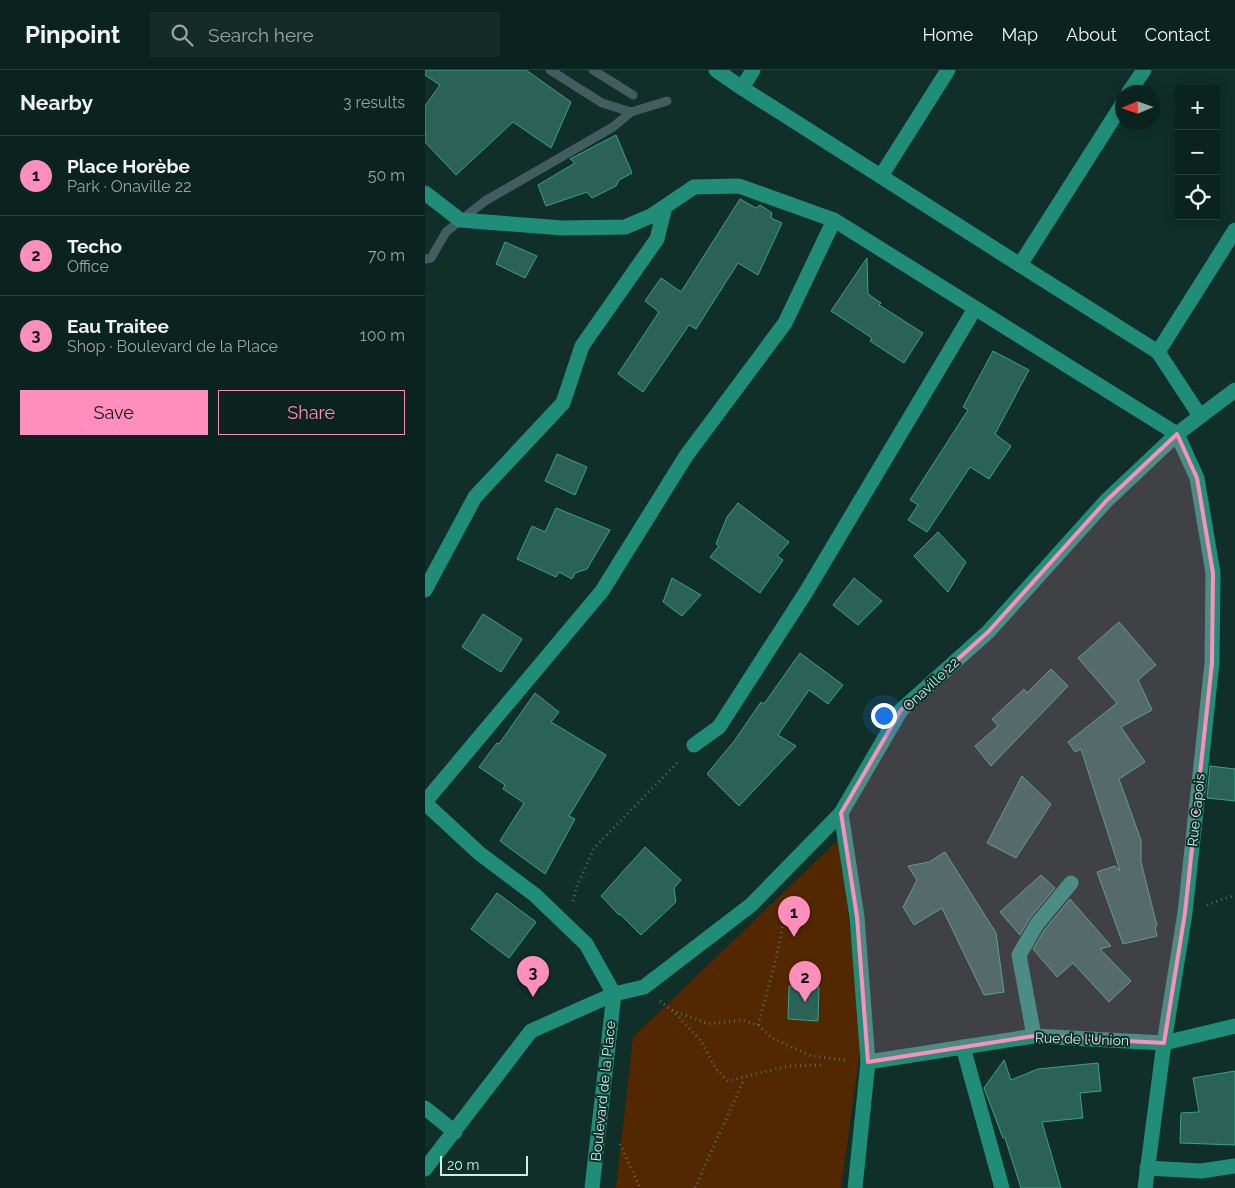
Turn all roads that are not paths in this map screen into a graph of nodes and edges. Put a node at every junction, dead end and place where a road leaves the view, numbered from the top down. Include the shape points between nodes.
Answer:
1 (716, 70) edge
2 (753, 70) edge
3 (947, 70) edge
4 (1143, 70) edge
5 (1133, 85) edge
6 (742, 88) junction
7 (1115, 116) edge
8 (881, 176) junction
9 (425, 193) edge
10 (665, 207) junction
11 (834, 220) junction
12 (1235, 230) edge
13 (1020, 265) junction
14 (974, 310) junction
15 (1158, 352) junction
16 (1235, 390) edge
17 (1200, 416) junction
18 (1177, 434) junction
19 (425, 590) edge
20 (694, 744) road end
21 (425, 802) edge
22 (841, 812) junction
23 (1071, 883) dead end
24 (614, 994) junction
25 (1235, 1026) edge
26 (1034, 1036) junction
27 (1164, 1043) junction
28 (963, 1048) junction
29 (869, 1062) junction
30 (425, 1108) edge
31 (455, 1132) junction
32 (1235, 1166) edge
33 (1147, 1168) junction
34 (425, 1169) edge
35 (592, 1188) edge
36 (855, 1188) edge
37 (1002, 1188) edge
38 (1145, 1188) edge

1 - 6 street
2 - 6 street
3 - 8 street
4 - 5 street
6 - 8 street
7 - 13 street
8 - 13 street
9 - 10 street via 460,220 563,228 625,227
10 - 11 street via 694,187 739,186
10 - 19 street via 657,239 582,346 563,403 475,497
11 - 14 street
11 - 21 street via 785,324 686,456 603,591
12 - 15 street
13 - 15 street
14 - 18 street
14 - 20 street via 806,592 719,727
15 - 17 street
16 - 17 street, Onaville 22
17 - 18 street, Onaville 22
18 - 22 street, Onaville 22 via 1106,501 988,632 901,710
18 - 27 street, Rue Capois via 1197,478 1213,573 1212,663 1185,913
21 - 24 street via 479,853 535,895 586,944
22 - 24 street, Onaville 22 via 751,904 645,987
22 - 29 street via 857,917
23 - 26 street via 1037,924 1019,955
24 - 31 street, Onaville 22 via 531,1031
24 - 35 street, Boulevard de la Place
25 - 27 street, Rue de l'Union
26 - 27 street, Rue de l'Union
26 - 28 street, Rue de l'Union
27 - 33 street, Rue Capois
28 - 29 street, Rue de l'Union
28 - 37 street
29 - 36 street
30 - 31 street
31 - 34 street, Onaville 22
32 - 33 street via 1201,1171
33 - 38 street, Rue Capois

